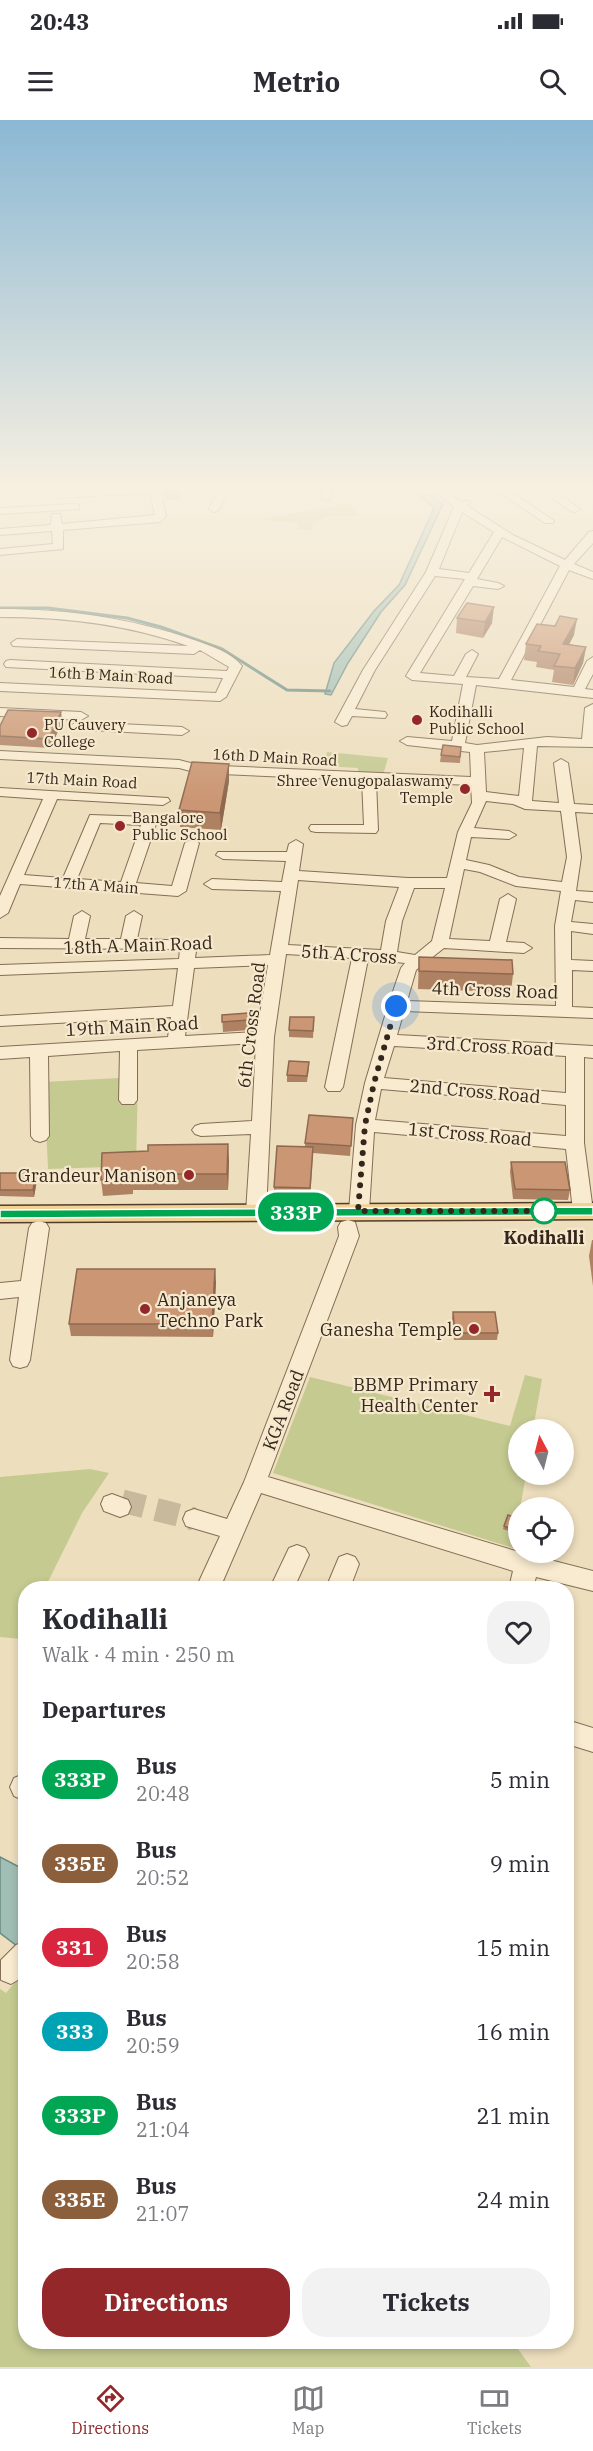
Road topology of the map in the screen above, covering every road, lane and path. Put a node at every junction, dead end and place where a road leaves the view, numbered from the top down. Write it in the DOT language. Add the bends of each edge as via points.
graph roads {
  1 [pos="420,591"];
  2 [pos="465,591"];
  3 [pos="552,591"];
  4 [pos="0,613"];
  5 [pos="18,628"];
  6 [pos="148,628"];
  7 [pos="62,629"];
  8 [pos="104,633"];
  9 [pos="146,649"];
  10 [pos="212,651"];
  11 [pos="472,654"];
  12 [pos="593,661"];
  13 [pos="10,664"];
  14 [pos="231,675"];
  15 [pos="464,682"];
  16 [pos="503,683"];
  17 [pos="0,686"];
  18 [pos="90,690"];
  19 [pos="578,691"];
  20 [pos="593,701"];
  21 [pos="0,712"];
  22 [pos="380,715"];
  23 [pos="182,731"];
  24 [pos="73,736"];
  25 [pos="407,741"];
  26 [pos="531,743"];
  27 [pos="591,743"];
  28 [pos="458,746"];
  29 [pos="477,749"];
  30 [pos="0,755"];
  31 [pos="561,763"];
  32 [pos="369,778"];
  33 [pos="478,789"];
  34 [pos="0,792"];
  35 [pos="52,795"];
  36 [pos="163,801"];
  37 [pos="525,805"];
  38 [pos="567,807"];
  39 [pos="593,809"];
  40 [pos="316,828"];
  41 [pos="465,832"];
  42 [pos="509,835"];
  43 [pos="192,843"];
  44 [pos="223,855"];
  45 [pos="459,863"];
  46 [pos="14,879"];
  47 [pos="290,881"];
  48 [pos="68,883"];
  49 [pos="408,883"];
  50 [pos="453,883"];
  51 [pos="212,884"];
  52 [pos="127,887"];
  53 [pos="569,891"];
  54 [pos="593,897"];
  55 [pos="508,899"];
  56 [pos="0,914"];
  57 [pos="82,916"];
  58 [pos="134,916"];
  59 [pos="563,926"];
  60 [pos="593,929"];
  61 [pos="0,943"];
  62 [pos="76,943"];
  63 [pos="440,943"];
  64 [pos="128,944"];
  65 [pos="497,946"];
  66 [pos="524,948"];
  67 [pos="361,953"];
  68 [pos="279,954"];
  69 [pos="388,955"];
  70 [pos="562,960"];
  71 [pos="185,963"];
  72 [pos="419,966"];
  73 [pos="593,966"];
  74 [pos="0,970"];
  75 [pos="396,1006"];
  76 [pos="179,1011"];
  77 [pos="564,1012"];
  78 [pos="593,1013"];
  79 [pos="0,1021"];
  80 [pos="266,1037"];
  81 [pos="386,1040"];
  82 [pos="176,1042"];
  83 [pos="129,1046"];
  84 [pos="39,1050"];
  85 [pos="584,1051"];
  86 [pos="0,1053"];
  87 [pos="374,1083"];
  88 [pos="334,1087"];
  89 [pos="128,1100"];
  90 [pos="576,1100"];
  91 [pos="365,1125"];
  92 [pos="261,1127"];
  93 [pos="201,1130"];
  94 [pos="40,1136"];
  95 [pos="575,1143"];
  96 [pos="256,1213"];
  97 [pos="0,1214"];
  98 [pos="590,1216"];
  99 [pos="353,1219"];
  100 [pos="39,1228"];
  101 [pos="0,1229"];
  102 [pos="30,1288"];
  103 [pos="0,1291"];
  104 [pos="20,1360"];
  105 [pos="255,1482"];
  106 [pos="192,1523"];
  107 [pos="231,1534"];
  108 [pos="297,1555"];
  109 [pos="347,1564"];
  110 [pos="527,1564"];
  111 [pos="211,1581"];
  112 [pos="285,1581"];
  113 [pos="341,1581"];
  114 [pos="523,1581"];
  115 [pos="593,1581"];
  116 [pos="574,1733"];
  117 [pos="593,1740"];
  1 -- 22 [label="street" via="344,717"];
  2 -- 15 [label="street" via="412,676"];
  3 -- 16 [label="street"];
  4 -- 5 [label="street"];
  5 -- 7 [label="street"];
  5 -- 7 [label="street"];
  5 -- 13 [label="street"];
  6 -- 8 [label="street"];
  6 -- 9 [label="street"];
  6 -- 10 [label="street"];
  7 -- 8 [label="street"];
  7 -- 8 [label="street"];
  8 -- 9 [label="street"];
  9 -- 10 [label="street"];
  10 -- 14 [label="street" via="236,666"];
  11 -- 15 [label="street"];
  12 -- 19 [label="street"];
  13 -- 14 [label="street"];
  13 -- 17 [label="street"];
  14 -- 18 [label="street, 16th B Main Road" via="220,697"];
  15 -- 16 [label="street"];
  15 -- 28 [label="street"];
  16 -- 19 [label="street"];
  17 -- 18 [label="street, 16th B Main Road"];
  18 -- 24 [label="street"];
  19 -- 20 [label="street"];
  20 -- 27 [label="street" via="589,721"];
  21 -- 24 [label="street"];
  23 -- 24 [label="street"];
  24 -- 30 [label="street, 16th D Main Road"];
  24 -- 32 [label="street, 16th D Main Road" via="198,769"];
  25 -- 28 [label="street"];
  26 -- 27 [label="street"];
  26 -- 29 [label="street"];
  26 -- 37 [label="street"];
  28 -- 29 [label="street"];
  29 -- 33 [label="street"];
  31 -- 38 [label="street"];
  32 -- 33 [label="street, 16th D Main Road"];
  32 -- 40 [label="street" via="371,830"];
  33 -- 37 [label="street, 16th D Main Road"];
  33 -- 41 [label="street" via="479,803"];
  34 -- 35 [label="street, 17th Main Road"];
  35 -- 36 [label="street, 17th Main Road"];
  35 -- 46 [label="street"];
  37 -- 38 [label="street, 16th D Main Road"];
  38 -- 39 [label="street, 16th D Main Road"];
  38 -- 53 [label="street" via="574,857"];
  41 -- 42 [label="street"];
  41 -- 45 [label="street"];
  43 -- 52 [label="street, 17th A Main" via="178,891"];
  44 -- 47 [label="street, 6th Cross Road" via="295,850"];
  45 -- 50 [label="street"];
  45 -- 53 [label="street" via="516,881"];
  46 -- 48 [label="street, 17th A Main"];
  46 -- 56 [label="street"];
  47 -- 49 [label="street"];
  47 -- 51 [label="street"];
  47 -- 68 [label="street, 6th Cross Road"];
  48 -- 52 [label="street, 17th A Main"];
  48 -- 52 [label="street" via="95,818 150,821"];
  49 -- 50 [label="street"];
  49 -- 69 [label="street" via="394,921"];
  50 -- 63 [label="street"];
  53 -- 54 [label="street"];
  53 -- 59 [label="street"];
  55 -- 65 [label="street"];
  57 -- 62 [label="street"];
  58 -- 64 [label="street"];
  59 -- 60 [label="street"];
  59 -- 70 [label="street"];
  61 -- 62 [label="street"];
  62 -- 64 [label="street"];
  63 -- 65 [label="street"];
  63 -- 72 [label="street"];
  64 -- 71 [label="street" via="189,944"];
  65 -- 66 [label="street"];
  67 -- 68 [label="street, 5th A Cross"];
  67 -- 69 [label="street, 5th A Cross"];
  67 -- 88 [label="street"];
  68 -- 71 [label="street, 18th A Main Road"];
  68 -- 80 [label="street, 6th Cross Road"];
  69 -- 72 [label="street, 5th A Cross"];
  70 -- 73 [label="street"];
  70 -- 77 [label="street"];
  71 -- 74 [label="street, 18th A Main Road"];
  71 -- 76 [label="street"];
  72 -- 75 [label="street, KGA Road"];
  75 -- 77 [label="street, 4th Cross Road"];
  75 -- 81 [label="street, KGA Road"];
  76 -- 79 [label="street"];
  76 -- 82 [label="street"];
  77 -- 78 [label="street, 4th Cross Road"];
  80 -- 82 [label="street, 19th Main Road"];
  80 -- 92 [label="street, 6th Cross Road"];
  81 -- 85 [label="street, 3rd Cross Road"];
  81 -- 87 [label="street, KGA Road"];
  82 -- 83 [label="street, 19th Main Road"];
  83 -- 84 [label="street, 19th Main Road"];
  83 -- 89 [label="street"];
  84 -- 86 [label="street, 19th Main Road"];
  84 -- 94 [label="street"];
  85 -- 90 [label="street"];
  87 -- 90 [label="street, 2nd Cross Road"];
  87 -- 91 [label="street, KGA Road"];
  90 -- 95 [label="street"];
  91 -- 95 [label="street, 1st Cross Road"];
  91 -- 99 [label="street, KGA Road"];
  92 -- 93 [label="street"];
  92 -- 96 [label="street, 6th Cross Road"];
  95 -- 98 [label="street"];
  96 -- 97 [label="main road"];
  96 -- 99 [label="main road"];
  98 -- 99 [label="main road"];
  99 -- 100 [label="main road"];
  99 -- 105 [label="street, KGA Road"];
  100 -- 101 [label="main road"];
  100 -- 102 [label="street"];
  102 -- 103 [label="street"];
  102 -- 104 [label="street"];
  105 -- 107 [label="street, KGA Road"];
  105 -- 110 [label="street"];
  106 -- 107 [label="street"];
  107 -- 111 [label="street, KGA Road"];
  108 -- 112 [label="street"];
  109 -- 113 [label="street"];
  110 -- 114 [label="street"];
  110 -- 115 [label="street"];
  116 -- 117 [label="street"];
}
